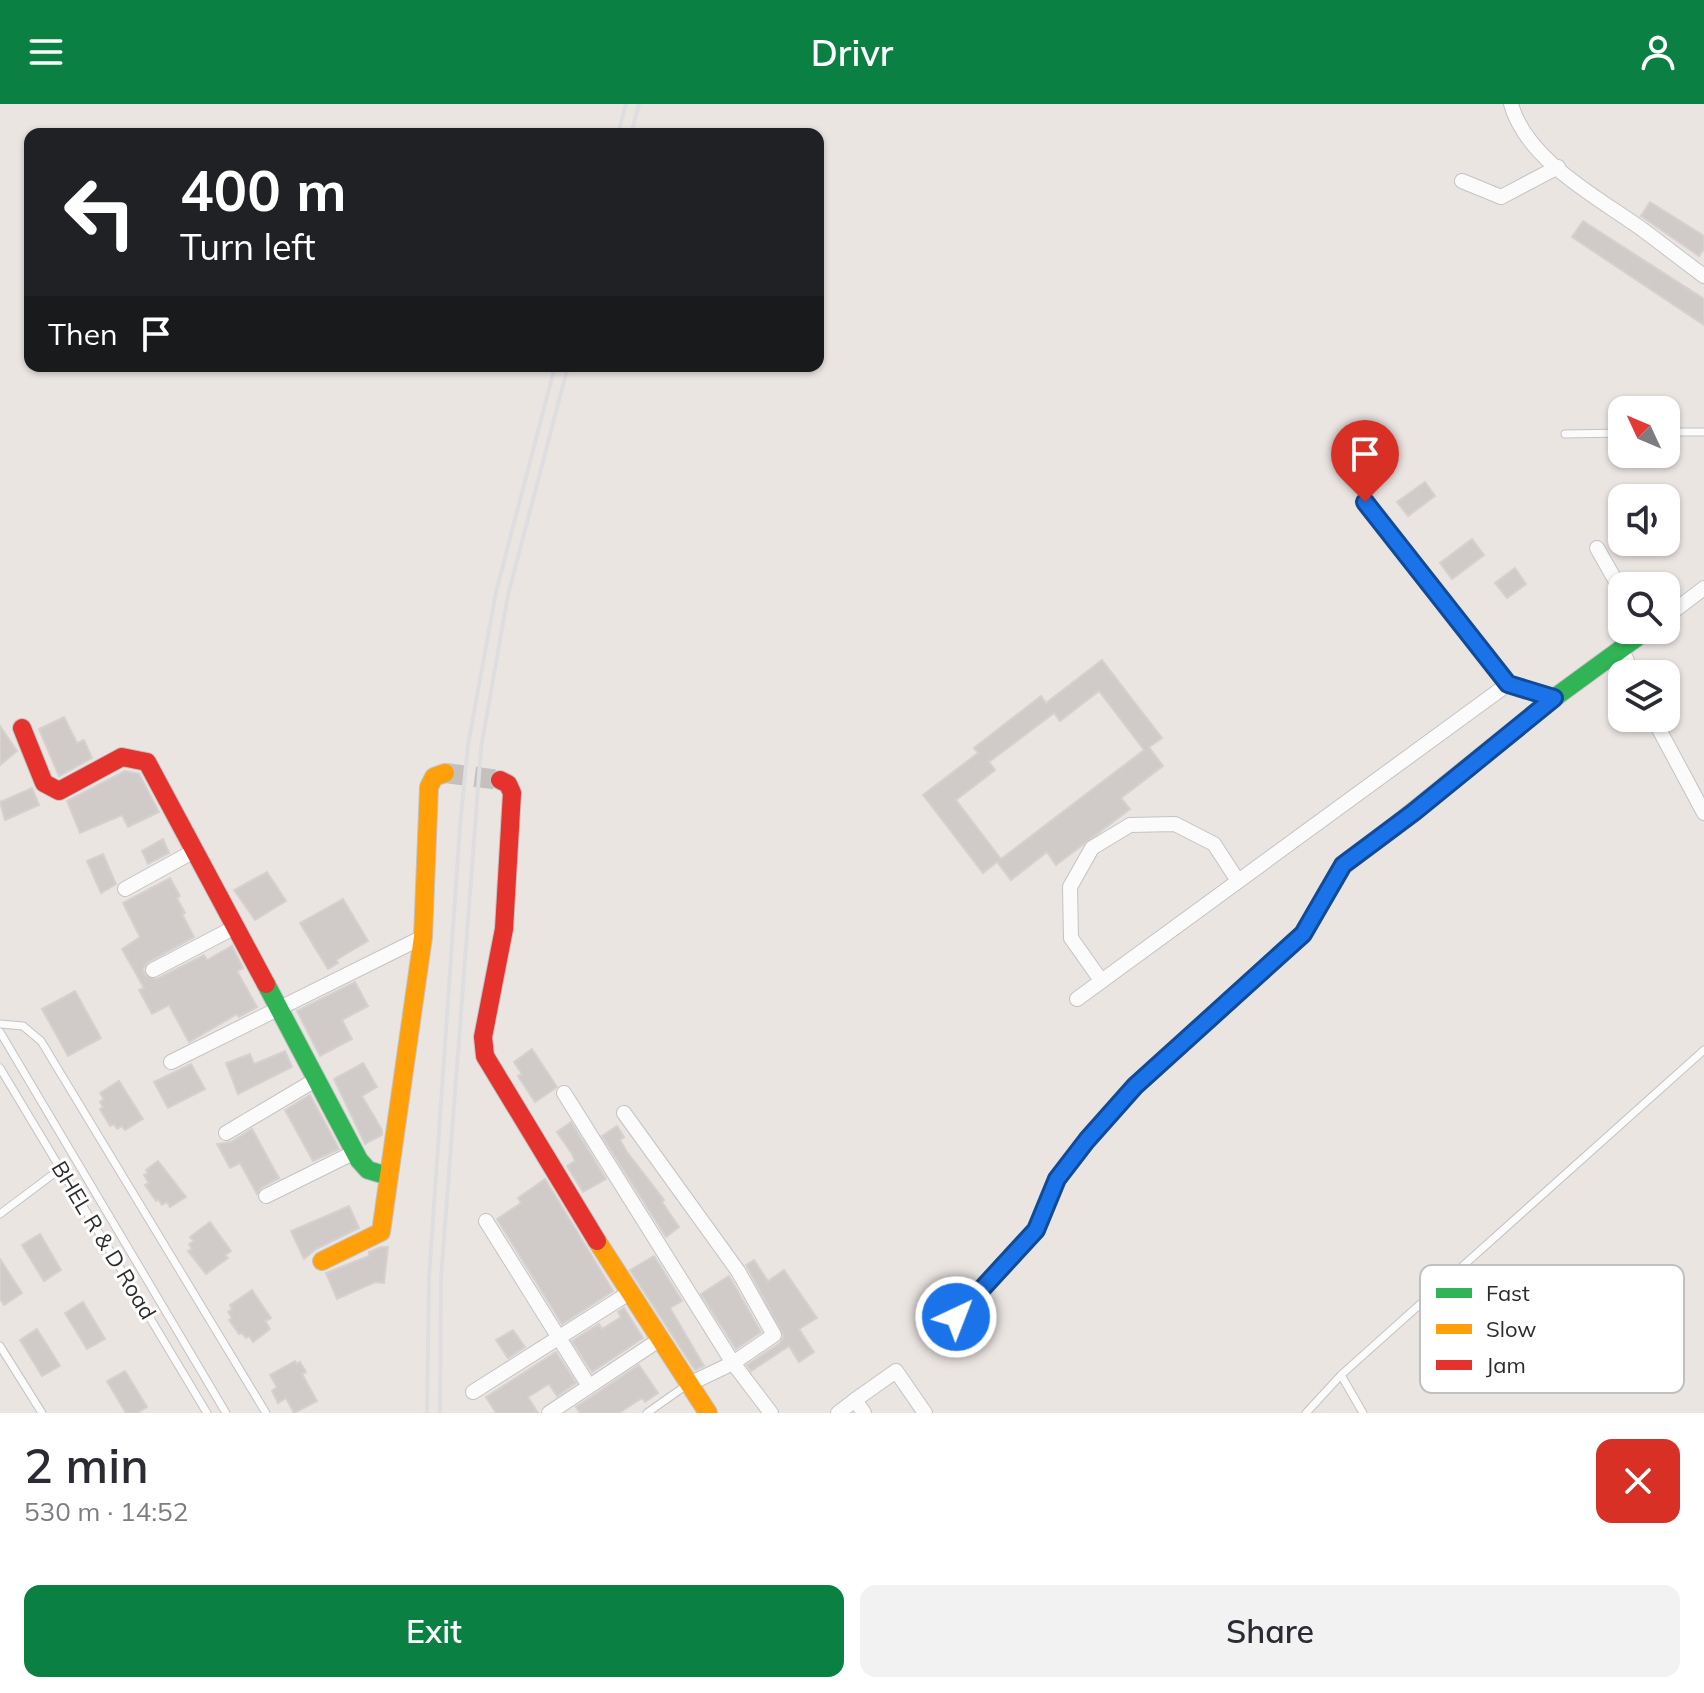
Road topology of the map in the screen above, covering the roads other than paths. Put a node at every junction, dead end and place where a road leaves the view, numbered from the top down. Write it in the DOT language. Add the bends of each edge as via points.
graph roads {
  1 [pos="1511,104"];
  2 [pos="1558,167"];
  3 [pos="1462,181"];
  4 [pos="1704,276"];
  5 [pos="1680,432"];
  6 [pos="1704,432"];
  7 [pos="1608,433"];
  8 [pos="1565,434"];
  9 [pos="1365,502"];
  10 [pos="1597,548"];
  11 [pos="1611,572"];
  12 [pos="1704,588"];
  13 [pos="1680,606"];
  14 [pos="1626,644"];
  15 [pos="1621,648"];
  16 [pos="1627,660"];
  17 [pos="1508,684"];
  18 [pos="1554,698"];
  19 [pos="22,728"];
  20 [pos="1661,732"];
  21 [pos="445,773"];
  22 [pos="500,780"];
  23 [pos="1704,813"];
  24 [pos="196,850"];
  25 [pos="1238,881"];
  26 [pos="125,889"];
  27 [pos="237,926"];
  28 [pos="423,937"];
  29 [pos="153,970"];
  30 [pos="1100,979"];
  31 [pos="1077,999"];
  32 [pos="279,1007"];
  33 [pos="0,1024"];
  34 [pos="0,1032"];
  35 [pos="1704,1050"];
  36 [pos="171,1062"];
  37 [pos="0,1068"];
  38 [pos="317,1079"];
  39 [pos="564,1093"];
  40 [pos="624,1113"];
  41 [pos="226,1133"];
  42 [pos="355,1152"];
  43 [pos="60,1169"];
  44 [pos="388,1176"];
  45 [pos="266,1196"];
  46 [pos="0,1214"];
  47 [pos="486,1221"];
  48 [pos="322,1261"];
  49 [pos="1464,1265"];
  50 [pos="629,1293"];
  51 [pos="1420,1304"];
  52 [pos="559,1337"];
  53 [pos="936,1339"];
  54 [pos="659,1340"];
  55 [pos="0,1346"];
  56 [pos="733,1363"];
  57 [pos="1341,1375"];
  58 [pos="689,1384"];
  59 [pos="589,1386"];
  60 [pos="473,1392"];
  61 [pos="855,1400"];
  62 [pos="42,1413"];
  63 [pos="207,1413"];
  64 [pos="226,1413"];
  65 [pos="266,1413"];
  66 [pos="549,1413"];
  67 [pos="647,1413"];
  68 [pos="708,1413"];
  69 [pos="771,1413"];
  70 [pos="838,1413"];
  71 [pos="864,1413"];
  72 [pos="925,1413"];
  73 [pos="1306,1413"];
  74 [pos="1363,1413"];
  1 -- 2 [label="street" via="1522,132"];
  2 -- 3 [label="street" via="1501,197"];
  2 -- 4 [label="street"];
  5 -- 6 [label="lane"];
  7 -- 8 [label="lane"];
  9 -- 17 [label="street"];
  10 -- 11 [label="street"];
  12 -- 13 [label="street"];
  14 -- 15 [label="street"];
  15 -- 16 [label="street"];
  15 -- 18 [label="street"];
  17 -- 18 [label="street"];
  17 -- 25 [label="street"];
  18 -- 53 [label="street" via="1343,865 1303,934 1135,1086 1087,1140 1057,1179 1036,1230"];
  19 -- 24 [label="street" via="44,783 59,791 122,757 147,762"];
  20 -- 23 [label="street"];
  21 -- 28 [label="street" via="434,777 429,787"];
  22 -- 50 [label="street" via="512,793 504,929 483,1037 485,1056"];
  24 -- 26 [label="street"];
  24 -- 27 [label="street"];
  25 -- 30 [label="street"];
  25 -- 30 [label="street" via="1214,844 1175,824 1130,825 1092,848 1070,887 1071,938"];
  27 -- 29 [label="street"];
  27 -- 32 [label="street"];
  28 -- 32 [label="street"];
  28 -- 44 [label="street"];
  30 -- 31 [label="street"];
  32 -- 36 [label="street"];
  32 -- 38 [label="street"];
  33 -- 65 [label="lane" via="23,1026 41,1041"];
  34 -- 64 [label="lane"];
  35 -- 49 [label="lane"];
  37 -- 43 [label="lane, BHEL R & D Road"];
  38 -- 41 [label="street"];
  38 -- 42 [label="street"];
  39 -- 56 [label="street"];
  40 -- 56 [label="street" via="738,1271 774,1335"];
  42 -- 44 [label="street" via="368,1170"];
  42 -- 45 [label="street"];
  43 -- 46 [label="lane"];
  43 -- 63 [label="lane, BHEL R & D Road"];
  44 -- 48 [label="street" via="381,1232"];
  47 -- 52 [label="street"];
  50 -- 52 [label="street"];
  50 -- 54 [label="street"];
  51 -- 57 [label="lane"];
  52 -- 59 [label="street"];
  52 -- 60 [label="street"];
  54 -- 58 [label="street"];
  54 -- 59 [label="street"];
  55 -- 62 [label="lane"];
  56 -- 58 [label="street"];
  56 -- 69 [label="street"];
  57 -- 73 [label="lane"];
  57 -- 74 [label="lane"];
  58 -- 67 [label="lane"];
  58 -- 68 [label="street"];
  59 -- 66 [label="street"];
  61 -- 70 [label="street"];
  61 -- 71 [label="street"];
  61 -- 72 [label="street" via="896,1371"];
}
